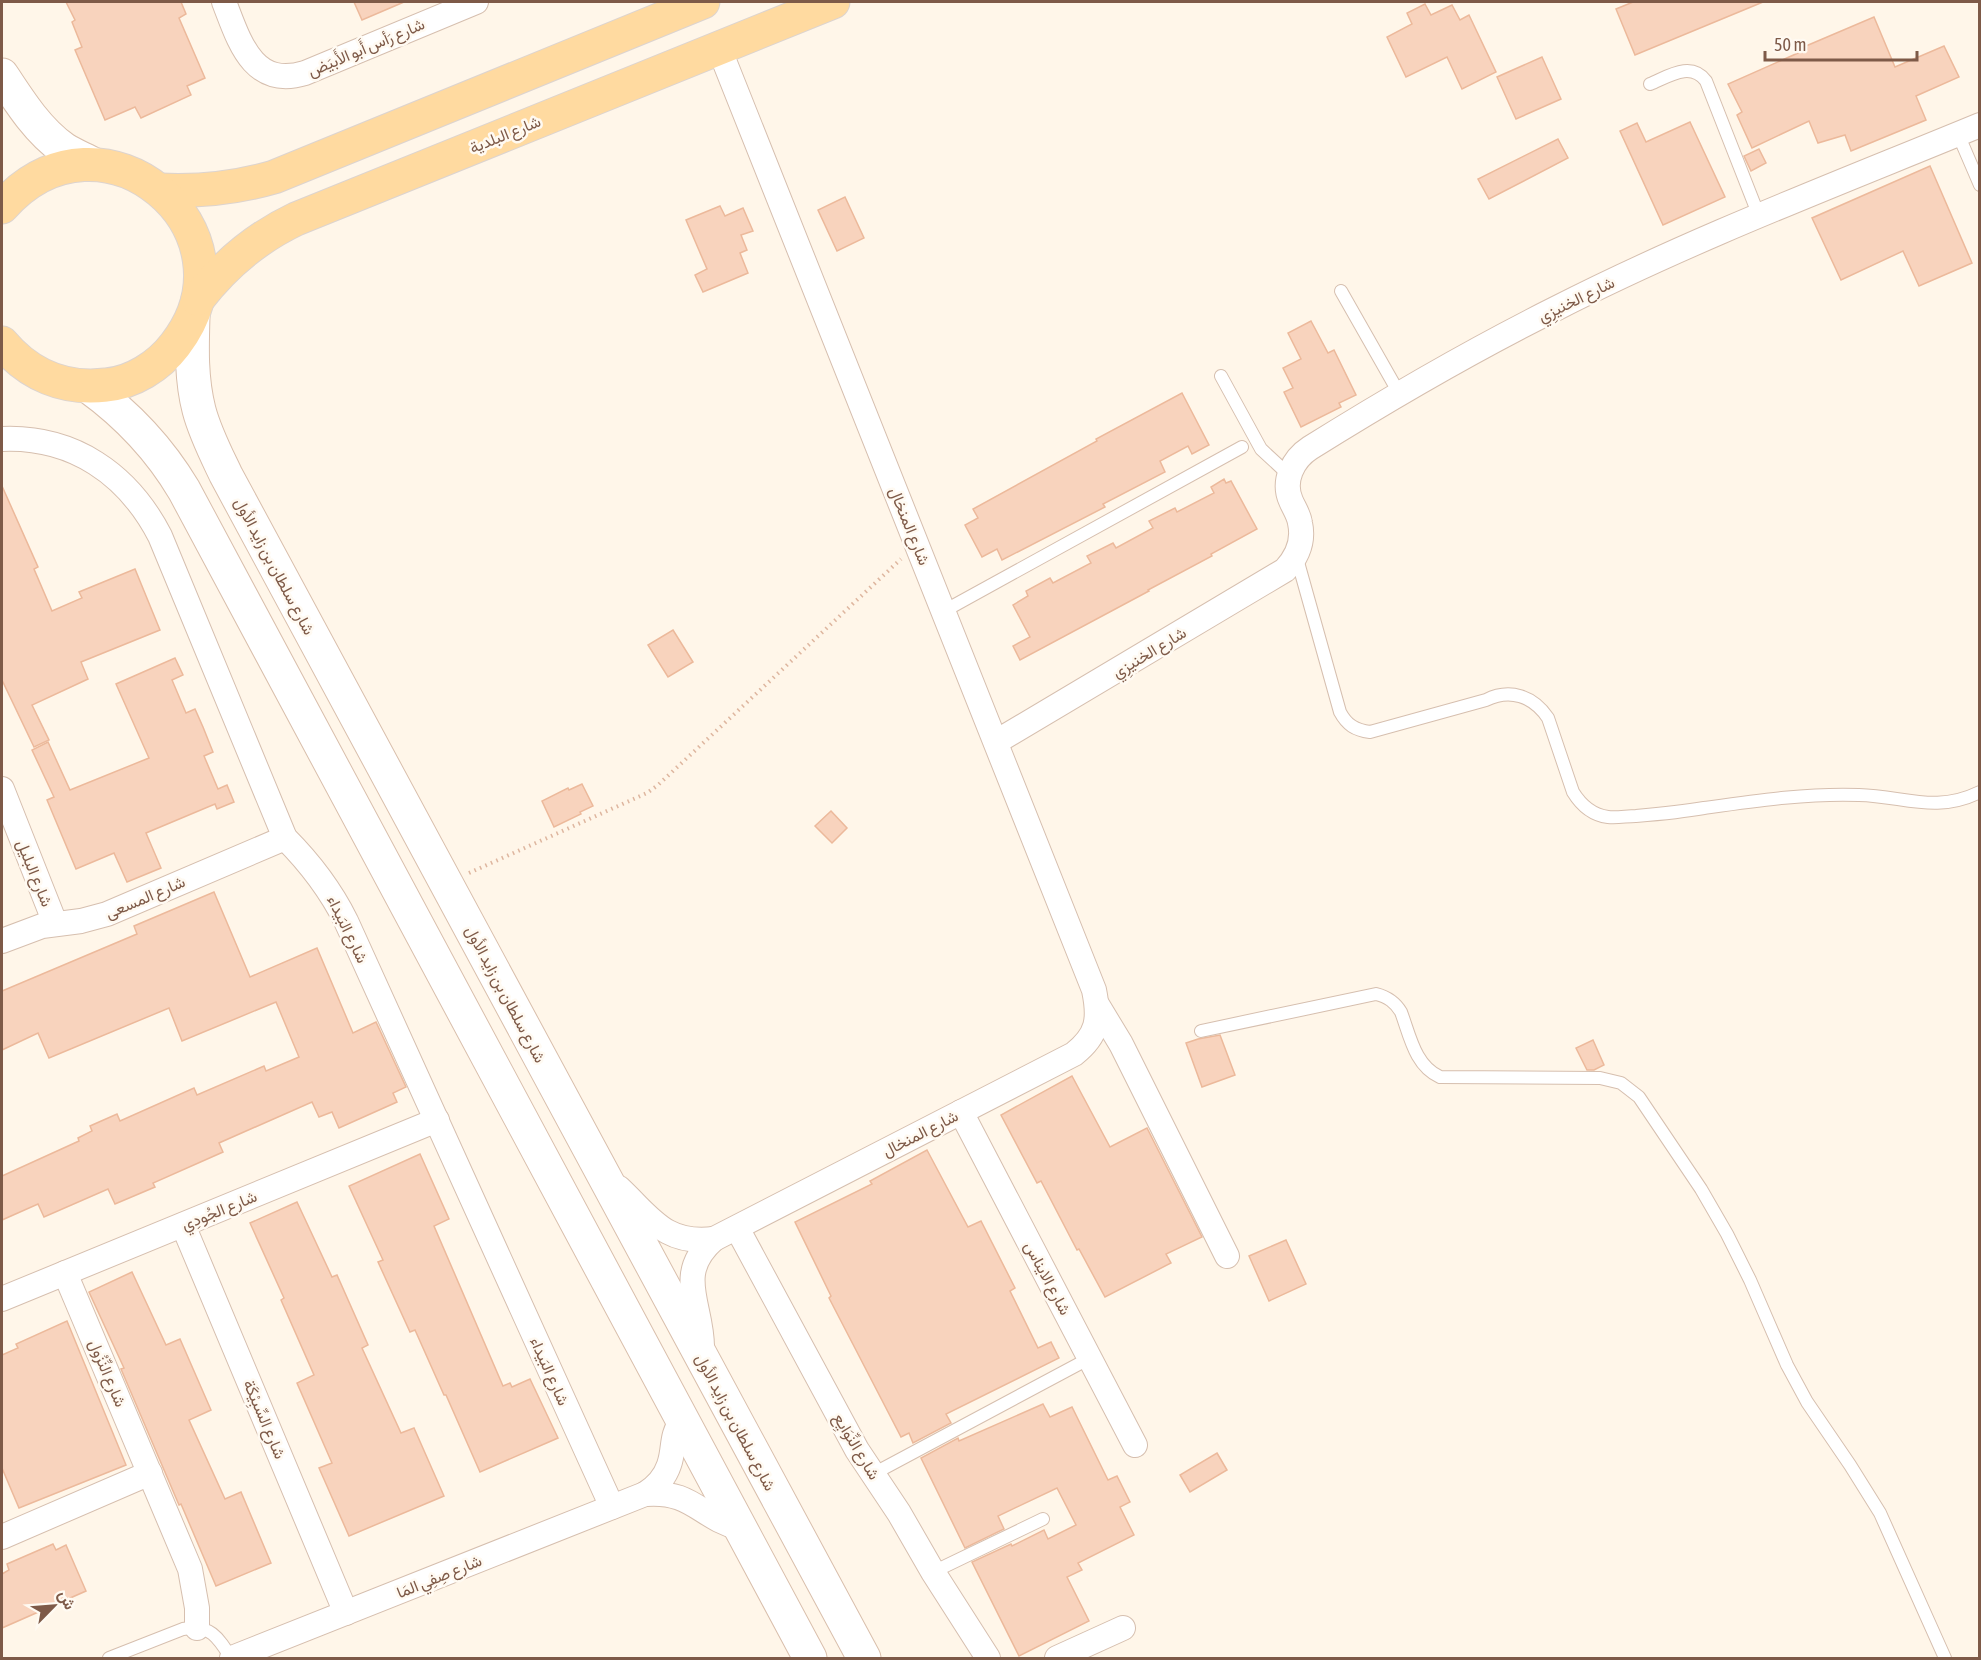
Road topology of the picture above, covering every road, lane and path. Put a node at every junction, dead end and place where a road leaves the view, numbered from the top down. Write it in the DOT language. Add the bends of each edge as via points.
graph roads {
  1 [pos="224,2"];
  2 [pos="476,2"];
  3 [pos="833,2"];
  4 [pos="687,5"];
  5 [pos="719,48"];
  6 [pos="2,75"];
  7 [pos="1650,84"];
  8 [pos="1969,130"];
  9 [pos="93,164"];
  10 [pos="1980,185"];
  11 [pos="160,190"];
  12 [pos="2,207"];
  13 [pos="1759,216"];
  14 [pos="1341,291"];
  15 [pos="195,308"];
  16 [pos="2,343"];
  17 [pos="15,367"];
  18 [pos="1221,376"];
  19 [pos="89,387"];
  20 [pos="1399,393"];
  21 [pos="2,439"];
  22 [pos="1250,443"];
  23 [pos="1289,475"];
  24 [pos="917,544"];
  25 [pos="1296,555"];
  26 [pos="944,611"];
  27 [pos="996,742"];
  28 [pos="2,789"];
  29 [pos="1980,792"];
  30 [pos="285,838"];
  31 [pos="447,883"];
  32 [pos="55,923"];
  33 [pos="2,941"];
  34 [pos="1098,1006"];
  35 [pos="1201,1031"];
  36 [pos="961,1112"];
  37 [pos="437,1120"];
  38 [pos="604,1176"];
  39 [pos="183,1225"];
  40 [pos="736,1228"];
  41 [pos="714,1239"];
  42 [pos="1227,1256"];
  43 [pos="65,1273"];
  44 [pos="2,1299"];
  45 [pos="702,1357"];
  46 [pos="1090,1359"];
  47 [pos="682,1420"];
  48 [pos="1135,1444"];
  49 [pos="150,1473"];
  50 [pos="873,1474"];
  51 [pos="645,1494"];
  52 [pos="612,1508"];
  53 [pos="1043,1519"];
  54 [pos="740,1528"];
  55 [pos="2,1537"];
  56 [pos="933,1572"];
  57 [pos="346,1613"];
  58 [pos="197,1628"];
  59 [pos="1123,1628"];
  60 [pos="109,1659"];
  61 [pos="232,1659"];
  62 [pos="810,1659"];
  63 [pos="864,1659"];
  64 [pos="988,1659"];
  65 [pos="1057,1659"];
  66 [pos="1945,1659"];
  1 -- 2 [label="street, شارع رَأس أَبو الأَبيَض" via="247,55 264,70 281,77 305,74"];
  3 -- 5 [label="main road, شارع البلدية"];
  4 -- 11 [label="main road" via="274,177 229,188"];
  5 -- 15 [label="main road, شارع البلدية" via="296,219 241,252 211,282"];
  5 -- 24 [label="street, شارع المنخال"];
  6 -- 9 [label="main road" via="50,136 65,150"];
  7 -- 13 [label="lane" via="1689,70 1702,76"];
  8 -- 10 [label="lane, شارع الخنيزِي"];
  8 -- 13 [label="street, شارع الخنيزِي"];
  9 -- 11 [label="main road" via="129,172"];
  9 -- 12 [label="main road" via="52,170 16,191"];
  11 -- 15 [label="main road" via="185,221 194,240 200,279"];
  13 -- 20 [label="street, شارع الخنيزِي" via="1555,309"];
  14 -- 20 [label="lane"];
  15 -- 19 [label="main road, شارع البلدية" via="183,335 152,367 111,385"];
  15 -- 31 [label="main road, شارع سلطان بن زايد الأول" via="192,364 206,433"];
  16 -- 17 [label="main road, شارع البلدية" via="12,355"];
  17 -- 19 [label="main road, شارع البلدية" via="68,385"];
  18 -- 22 [label="lane"];
  19 -- 47 [label="main road" via="143,433 184,490"];
  20 -- 23 [label="street, شارع الخنيزِي" via="1303,453"];
  21 -- 30 [label="street, شارع البَيداء" via="32,440 72,451 108,471 138,500 160,536"];
  22 -- 23 [label="lane"];
  22 -- 26 [label="lane"];
  23 -- 25 [label="street" via="1288,491 1300,523"];
  24 -- 26 [label="street, شارع المنخال"];
  24 -- 31 [label="path" via="647,793"];
  25 -- 27 [label="street, شارع الخنيزِي" via="1277,576"];
  25 -- 29 [label="lane" via="1340,712 1347,723 1370,732 1495,696 1524,697 1548,718 1579,802 1598,815 1668,813 1836,795 1937,804"];
  26 -- 27 [label="street, شارع المنخال"];
  27 -- 34 [label="street, شارع المنخال"];
  28 -- 32 [label="street, شارع البليل"];
  30 -- 32 [label="street, شارع المسعى" via="107,914"];
  30 -- 37 [label="street, شارع البَيداء" via="313,868 337,903"];
  31 -- 38 [label="main road, شارع سلطان بن زايد الأول"];
  32 -- 33 [label="street, شارع المسعى"];
  34 -- 36 [label="street, شارع المنخال" via="1094,1032 1074,1054"];
  34 -- 42 [label="street, شارع المنخال"];
  35 -- 66 [label="lane" via="1376,994 1397,1006 1418,1059 1440,1077 1600,1078 1631,1089 1677,1151 1727,1234 1792,1375 1880,1513"];
  36 -- 40 [label="street, شارع المنخال"];
  36 -- 46 [label="street, شارع الايناس"];
  37 -- 39 [label="street, شارع الجُودِي"];
  37 -- 52 [label="street, شارع البَيداء"];
  38 -- 41 [label="street, شارع المنخال" via="669,1233 691,1240"];
  38 -- 45 [label="main road, شارع سلطان بن زايد الأول"];
  39 -- 43 [label="street, شارع الجُودِي"];
  39 -- 57 [label="street, شارع السِّبِيْكَة"];
  40 -- 41 [label="street, شارع المنخال"];
  40 -- 50 [label="street, شارع النِّوَايِع" via="856,1450"];
  41 -- 45 [label="street, شارع المنخال" via="699,1255 692,1276"];
  43 -- 44 [label="street, شارع الجُودِي"];
  43 -- 49 [label="street, شارع النِّزُول"];
  45 -- 63 [label="main road, شارع سلطان بن زايد الأول"];
  46 -- 48 [label="street, شارع الايناس"];
  46 -- 50 [label="lane"];
  47 -- 51 [label="street, شارع صِفِي المَا" via="673,1436 670,1464 660,1481"];
  47 -- 54 [label="main road"];
  49 -- 55 [label="street"];
  49 -- 58 [label="street, شارع النِّزُول" via="190,1569"];
  50 -- 56 [label="street, شارع النِّوَايِع"];
  51 -- 52 [label="street, شارع صِفِي المَا"];
  51 -- 54 [label="street, شارع صِفِي المَا" via="680,1497 719,1521"];
  52 -- 57 [label="street, شارع صِفِي المَا"];
  53 -- 56 [label="lane"];
  54 -- 62 [label="main road"];
  56 -- 64 [label="street, شارع النِّوَايِع"];
  57 -- 61 [label="street, شارع صِفِي المَا"];
  58 -- 60 [label="lane" via="183,1629"];
  58 -- 61 [label="lane" via="219,1639"];
  59 -- 65 [label="street"];
}
